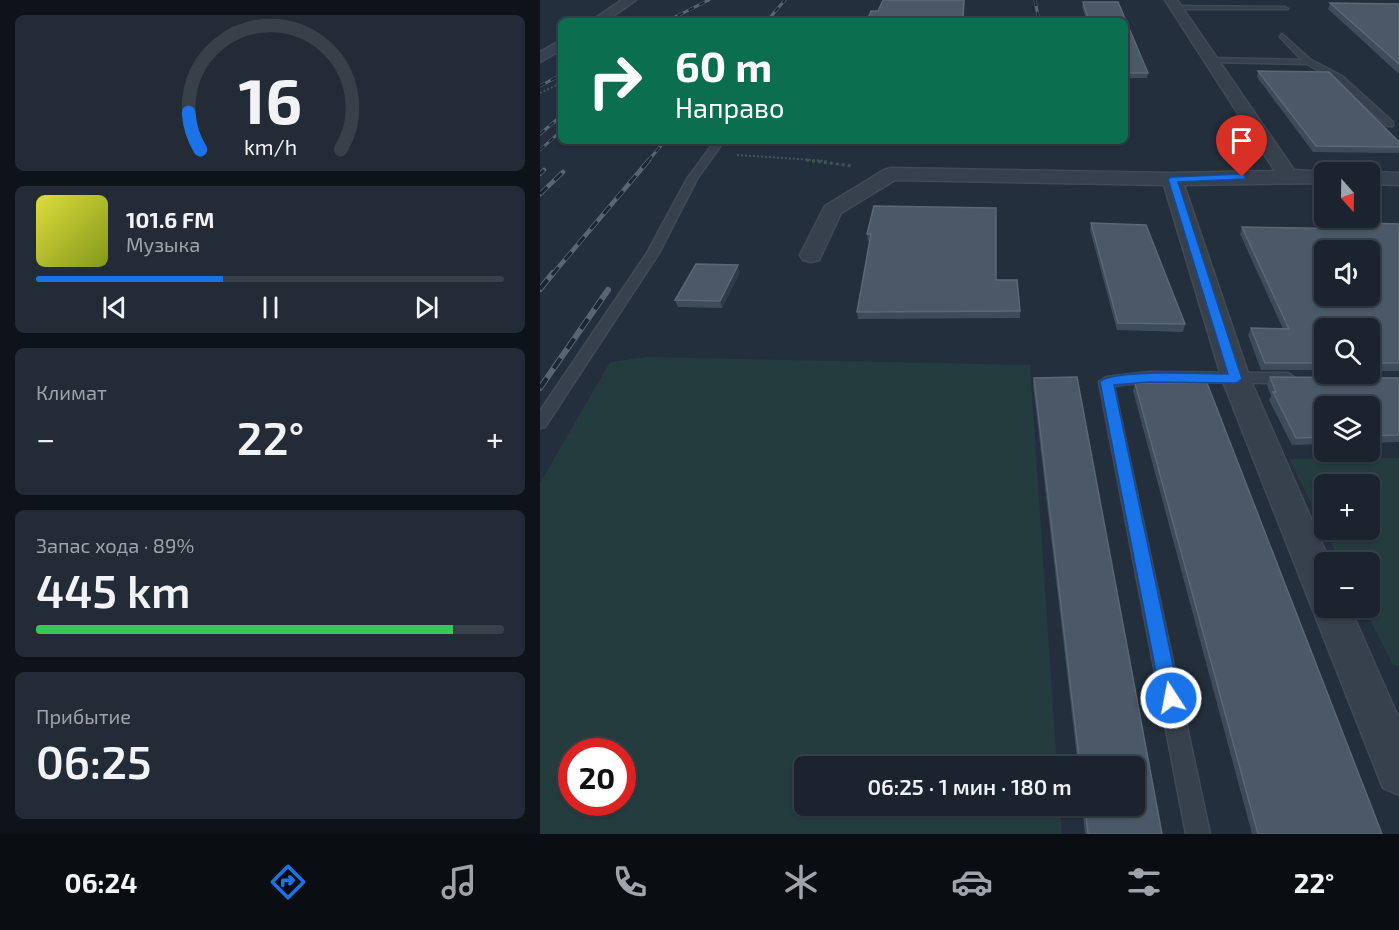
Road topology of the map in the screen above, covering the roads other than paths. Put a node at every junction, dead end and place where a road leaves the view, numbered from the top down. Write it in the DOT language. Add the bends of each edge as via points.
graph roads {
  1 [pos="630,0"];
  2 [pos="1174,4"];
  3 [pos="1285,9"];
  4 [pos="602,18"];
  5 [pos="1282,36"];
  6 [pos="558,46"];
  7 [pos="540,58"];
  8 [pos="1211,60"];
  9 [pos="1308,62"];
  10 [pos="1390,124"];
  11 [pos="717,146"];
  12 [pos="1288,176"];
  13 [pos="1314,177"];
  14 [pos="1380,178"];
  15 [pos="1172,179"];
  16 [pos="1399,179"];
  17 [pos="811,255"];
  18 [pos="1306,378"];
  19 [pos="1236,379"];
  20 [pos="540,423"];
  21 [pos="1314,569"];
  22 [pos="1335,618"];
  23 [pos="1399,772"];
  24 [pos="1198,834"];
  1 -- 4 [label="street"];
  2 -- 3 [label="lane"];
  2 -- 8 [label="street"];
  5 -- 9 [label="lane"];
  6 -- 7 [label="street"];
  8 -- 9 [label="lane"];
  8 -- 12 [label="street"];
  9 -- 10 [label="lane" via="1339,78"];
  11 -- 20 [label="lane" via="692,178 653,253"];
  12 -- 13 [label="street"];
  12 -- 15 [label="street"];
  14 -- 16 [label="street"];
  15 -- 17 [label="street" via="891,174 832,210"];
  15 -- 19 [label="street"];
  18 -- 19 [label="lane"];
  19 -- 21 [label="street"];
  19 -- 24 [label="lane" via="1148,377 1106,382"];
  22 -- 23 [label="street"];
}
